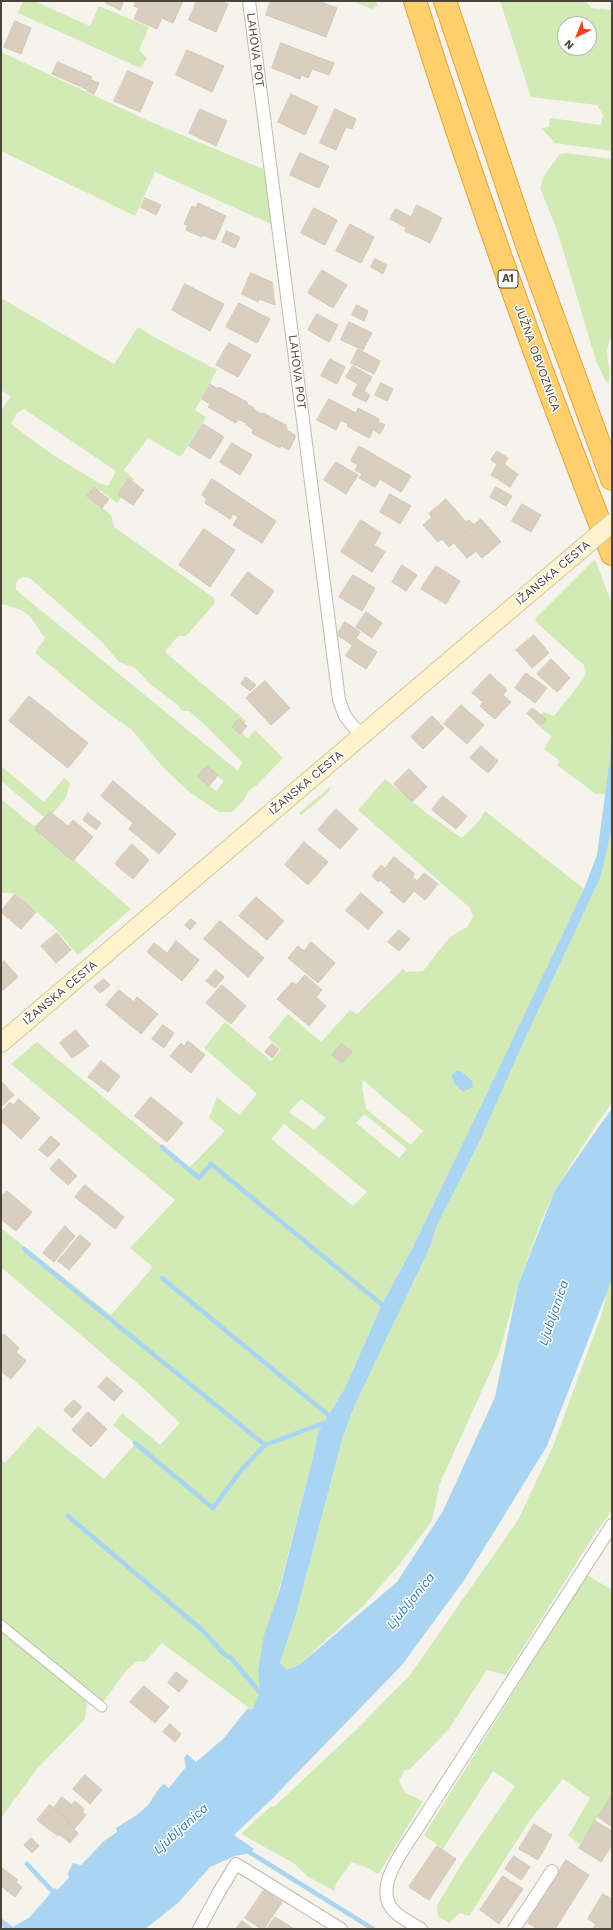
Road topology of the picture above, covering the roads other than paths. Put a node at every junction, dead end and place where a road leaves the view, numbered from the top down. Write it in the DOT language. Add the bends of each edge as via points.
graph roads {
  1 [pos="249,1"];
  2 [pos="415,1"];
  3 [pos="445,1"];
  4 [pos="612,479"];
  5 [pos="612,523"];
  6 [pos="612,554"];
  7 [pos="361,736"];
  8 [pos="1,1043"];
  9 [pos="612,1525"];
  10 [pos="1,1625"];
  11 [pos="102,1708"];
  12 [pos="552,1871"];
  13 [pos="199,1929"];
  14 [pos="341,1929"];
  15 [pos="421,1929"];
  16 [pos="514,1929"];
  1 -- 7 [label="street, LAHOVA POT" via="340,700 345,716"];
  2 -- 6 [label="highway, JUŽNA OBVOZNICA / A1" via="502,263"];
  3 -- 4 [label="highway, A1" via="525,241"];
  5 -- 7 [label="main road, IŽANSKA CESTA, bridge"];
  7 -- 8 [label="main road, IŽANSKA CESTA"];
  9 -- 15 [label="street" via="390,1874 386,1899 395,1912"];
  10 -- 11 [label="street"];
  12 -- 16 [label="street"];
  13 -- 14 [label="street" via="236,1864"];
}
